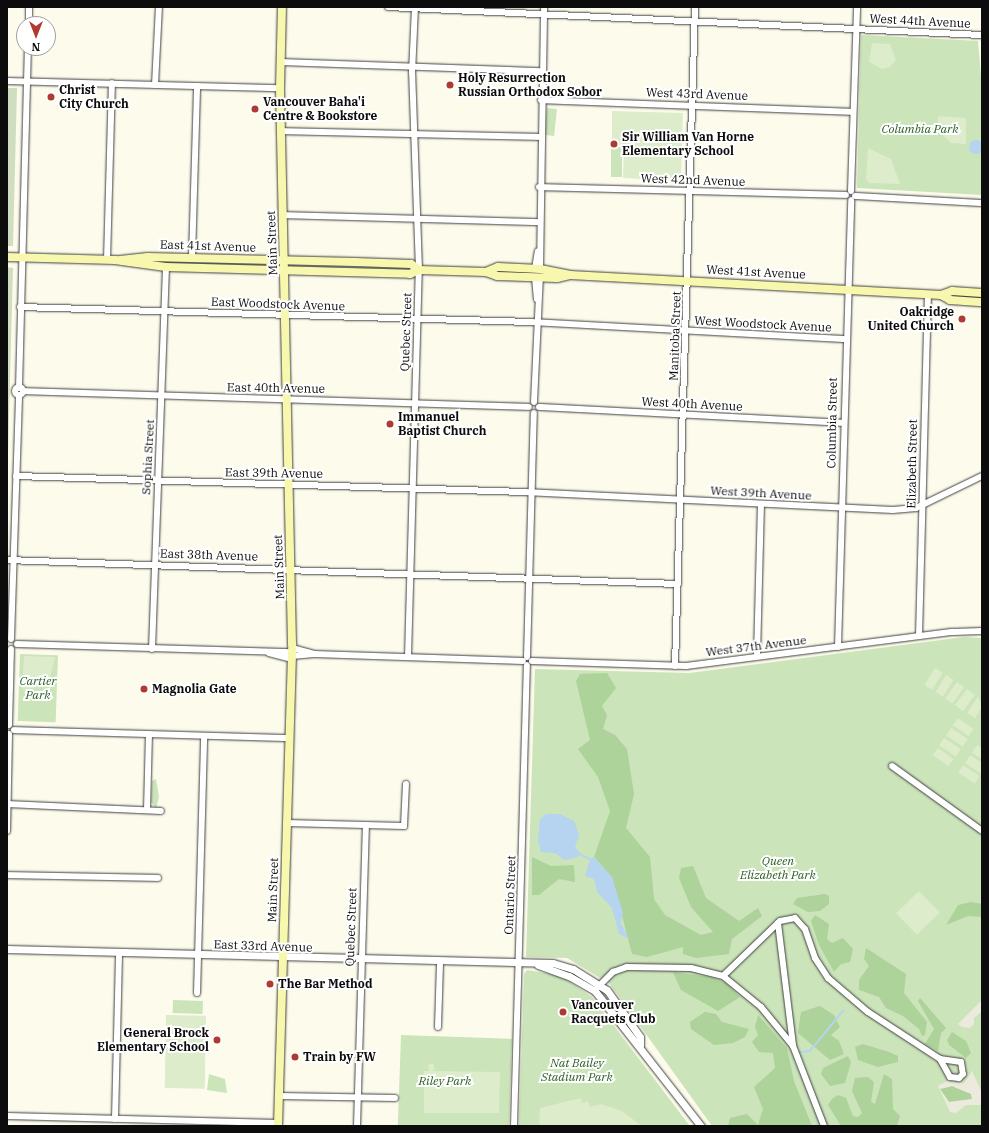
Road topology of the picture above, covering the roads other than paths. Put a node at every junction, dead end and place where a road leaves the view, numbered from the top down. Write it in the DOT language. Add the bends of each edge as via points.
graph roads {
  1 [pos="159,7"];
  2 [pos="282,7"];
  3 [pos="388,7"];
  4 [pos="695,7"];
  5 [pos="856,7"];
  6 [pos="415,8"];
  7 [pos="544,10"];
  8 [pos="694,20"];
  9 [pos="856,28"];
  10 [pos="982,35"];
  11 [pos="28,56"];
  12 [pos="280,62"];
  13 [pos="412,67"];
  14 [pos="542,71"];
  15 [pos="7,81"];
  16 [pos="26,81"];
  17 [pos="112,83"];
  18 [pos="155,84"];
  19 [pos="197,86"];
  20 [pos="280,88"];
  21 [pos="541,100"];
  22 [pos="692,104"];
  23 [pos="853,112"];
  24 [pos="280,131"];
  25 [pos="415,134"];
  26 [pos="540,137"];
  27 [pos="539,187"];
  28 [pos="690,191"];
  29 [pos="851,196"];
  30 [pos="982,203"];
  31 [pos="283,215"];
  32 [pos="417,218"];
  33 [pos="539,222"];
  34 [pos="7,258"];
  35 [pos="21,258"];
  36 [pos="192,258"];
  37 [pos="111,260"];
  38 [pos="284,260"];
  39 [pos="166,267"];
  40 [pos="419,270"];
  41 [pos="285,271"];
  42 [pos="537,273"];
  43 [pos="688,281"];
  44 [pos="848,289"];
  45 [pos="982,293"];
  46 [pos="928,294"];
  47 [pos="941,295"];
  48 [pos="982,302"];
  49 [pos="20,307"];
  50 [pos="164,311"];
  51 [pos="286,315"];
  52 [pos="418,319"];
  53 [pos="536,322"];
  54 [pos="687,331"];
  55 [pos="845,339"];
  56 [pos="20,391"];
  57 [pos="162,396"];
  58 [pos="287,399"];
  59 [pos="534,402"];
  60 [pos="415,404"];
  61 [pos="529,407"];
  62 [pos="539,407"];
  63 [pos="534,413"];
  64 [pos="684,415"];
  65 [pos="843,423"];
  66 [pos="16,476"];
  67 [pos="982,476"];
  68 [pos="157,481"];
  69 [pos="289,485"];
  70 [pos="412,488"];
  71 [pos="532,492"];
  72 [pos="682,500"];
  73 [pos="761,504"];
  74 [pos="922,505"];
  75 [pos="842,508"];
  76 [pos="10,560"];
  77 [pos="154,565"];
  78 [pos="291,569"];
  79 [pos="410,573"];
  80 [pos="529,577"];
  81 [pos="678,584"];
  82 [pos="982,631"];
  83 [pos="918,636"];
  84 [pos="9,640"];
  85 [pos="17,644"];
  86 [pos="838,647"];
  87 [pos="9,648"];
  88 [pos="152,649"];
  89 [pos="292,654"];
  90 [pos="757,656"];
  91 [pos="408,657"];
  92 [pos="527,661"];
  93 [pos="675,666"];
  94 [pos="9,730"];
  95 [pos="149,734"];
  96 [pos="204,736"];
  97 [pos="290,738"];
  98 [pos="892,766"];
  99 [pos="406,784"];
  100 [pos="7,804"];
  101 [pos="147,810"];
  102 [pos="161,811"];
  103 [pos="287,823"];
  104 [pos="366,825"];
  105 [pos="982,830"];
  106 [pos="7,831"];
  107 [pos="7,875"];
  108 [pos="158,878"];
  109 [pos="778,923"];
  110 [pos="7,949"];
  111 [pos="119,952"];
  112 [pos="198,955"];
  113 [pos="282,958"];
  114 [pos="360,959"];
  115 [pos="440,962"];
  116 [pos="519,964"];
  117 [pos="538,965"];
  118 [pos="723,976"];
  119 [pos="600,984"];
  120 [pos="595,991"];
  121 [pos="197,993"];
  122 [pos="438,1027"];
  123 [pos="640,1045"];
  124 [pos="792,1046"];
  125 [pos="940,1059"];
  126 [pos="279,1096"];
  127 [pos="358,1098"];
  128 [pos="395,1098"];
  129 [pos="7,1116"];
  130 [pos="115,1119"];
  131 [pos="278,1125"];
  132 [pos="357,1126"];
  133 [pos="514,1126"];
  134 [pos="701,1126"];
  135 [pos="824,1126"];
  1 -- 18 [label="street"];
  2 -- 12 [label="main road, Main Street"];
  3 -- 6 [label="street, West 44th Avenue"];
  4 -- 8 [label="street, Manitoba Street"];
  5 -- 9 [label="street, Columbia Street"];
  6 -- 7 [label="street, West 44th Avenue"];
  6 -- 13 [label="street, Quebec Street"];
  7 -- 8 [label="street, West 44th Avenue"];
  7 -- 14 [label="street"];
  8 -- 9 [label="street, West 44th Avenue"];
  8 -- 22 [label="street, Manitoba Street"];
  9 -- 10 [label="street, West 44th Avenue"];
  9 -- 23 [label="street, Columbia Street"];
  11 -- 16 [label="street"];
  12 -- 13 [label="street"];
  12 -- 20 [label="main road, Main Street"];
  13 -- 14 [label="street"];
  13 -- 25 [label="street, Quebec Street"];
  14 -- 21 [label="street"];
  15 -- 16 [label="street"];
  16 -- 17 [label="street"];
  16 -- 35 [label="street"];
  17 -- 18 [label="street"];
  17 -- 37 [label="street"];
  18 -- 19 [label="street"];
  19 -- 20 [label="street"];
  19 -- 36 [label="street"];
  20 -- 24 [label="main road, Main Street"];
  21 -- 22 [label="street, West 43rd Avenue"];
  21 -- 26 [label="street"];
  22 -- 23 [label="street, West 43rd Avenue"];
  22 -- 28 [label="street, Manitoba Street"];
  23 -- 29 [label="street, Columbia Street"];
  24 -- 25 [label="street"];
  24 -- 31 [label="main road, Main Street"];
  25 -- 26 [label="street"];
  25 -- 32 [label="street, Quebec Street"];
  26 -- 27 [label="street"];
  27 -- 28 [label="street, West 42nd Avenue"];
  27 -- 33 [label="street"];
  28 -- 29 [label="street, West 42nd Avenue"];
  28 -- 43 [label="street, Manitoba Street"];
  29 -- 30 [label="street, West 42nd Avenue"];
  29 -- 44 [label="street, Columbia Street"];
  31 -- 32 [label="street"];
  31 -- 38 [label="main road, Main Street"];
  32 -- 33 [label="street"];
  32 -- 40 [label="street, Quebec Street"];
  33 -- 42 [label="street"];
  34 -- 35 [label="main road, East 41st Avenue"];
  35 -- 37 [label="main road, East 41st Avenue"];
  35 -- 49 [label="street"];
  36 -- 37 [label="main road, East 41st Avenue" via="137,257"];
  36 -- 38 [label="main road, East 41st Avenue"];
  37 -- 39 [label="main road, East 41st Avenue"];
  38 -- 40 [label="main road, East 41st Avenue" via="411,264"];
  38 -- 41 [label="main road, Main Street"];
  39 -- 41 [label="main road, East 41st Avenue"];
  39 -- 50 [label="street, Sophia Street"];
  40 -- 41 [label="main road, East 41st Avenue" via="410,274"];
  40 -- 42 [label="main road, East 41st Avenue" via="486,272 498,267"];
  40 -- 52 [label="street, Quebec Street"];
  41 -- 51 [label="main road, Main Street"];
  42 -- 43 [label="main road, West 41st Avenue"];
  42 -- 53 [label="street"];
  43 -- 44 [label="main road, West 41st Avenue"];
  43 -- 54 [label="street, Manitoba Street"];
  44 -- 46 [label="main road, West 41st Avenue"];
  44 -- 55 [label="street, Columbia Street"];
  45 -- 47 [label="main road, West 41st Avenue" via="952,291"];
  46 -- 47 [label="main road, West 41st Avenue"];
  46 -- 74 [label="street, Elizabeth Street"];
  47 -- 48 [label="main road, West 41st Avenue" via="950,300"];
  49 -- 50 [label="street, East Woodstock Avenue"];
  49 -- 56 [label="street"];
  50 -- 51 [label="street, East Woodstock Avenue"];
  50 -- 57 [label="street, Sophia Street"];
  51 -- 52 [label="street, East Woodstock Avenue"];
  51 -- 58 [label="main road, Main Street"];
  52 -- 53 [label="street, East Woodstock Avenue"];
  52 -- 60 [label="street, Quebec Street"];
  53 -- 54 [label="street, West Woodstock Avenue"];
  53 -- 59 [label="street"];
  54 -- 55 [label="street, West Woodstock Avenue"];
  54 -- 64 [label="street, Manitoba Street"];
  55 -- 65 [label="street, Columbia Street"];
  56 -- 57 [label="street, East 40th Avenue"];
  56 -- 66 [label="street"];
  57 -- 58 [label="street, East 40th Avenue"];
  57 -- 68 [label="street, Sophia Street"];
  58 -- 60 [label="street, East 40th Avenue"];
  58 -- 69 [label="main road, Main Street"];
  59 -- 61 [label="street"];
  59 -- 62 [label="street"];
  60 -- 61 [label="street, East 40th Avenue"];
  60 -- 70 [label="street, Quebec Street"];
  61 -- 63 [label="street"];
  62 -- 63 [label="street"];
  62 -- 64 [label="street, West 40th Avenue"];
  63 -- 71 [label="street, Ontario Street"];
  64 -- 65 [label="street, West 40th Avenue"];
  64 -- 72 [label="street, Manitoba Street"];
  65 -- 75 [label="street, Columbia Street"];
  66 -- 68 [label="street, East 39th Avenue"];
  66 -- 76 [label="street"];
  67 -- 74 [label="street, West 39th Avenue"];
  68 -- 69 [label="street, East 39th Avenue"];
  68 -- 77 [label="street, Sophia Street"];
  69 -- 70 [label="street, East 39th Avenue"];
  69 -- 78 [label="main road, Main Street"];
  70 -- 71 [label="street, East 39th Avenue"];
  70 -- 79 [label="street, Quebec Street"];
  71 -- 72 [label="street, West 39th Avenue"];
  71 -- 80 [label="street, Ontario Street"];
  72 -- 73 [label="street, West 39th Avenue"];
  72 -- 81 [label="street, Manitoba Street"];
  73 -- 75 [label="street, West 39th Avenue"];
  73 -- 90 [label="street"];
  74 -- 75 [label="street, West 39th Avenue" via="893,510"];
  74 -- 83 [label="street, Elizabeth Street"];
  75 -- 86 [label="street, Columbia Street"];
  76 -- 77 [label="street, East 38th Avenue"];
  76 -- 84 [label="street"];
  77 -- 78 [label="street, East 38th Avenue"];
  77 -- 88 [label="street, Sophia Street"];
  78 -- 79 [label="street, East 38th Avenue"];
  78 -- 89 [label="main road, Main Street"];
  79 -- 80 [label="street, East 38th Avenue"];
  79 -- 91 [label="street, Quebec Street"];
  80 -- 81 [label="street, East 38th Avenue"];
  80 -- 92 [label="street, Ontario Street"];
  81 -- 93 [label="street, Manitoba Street"];
  82 -- 83 [label="street, West 37th Avenue"];
  83 -- 86 [label="street, West 37th Avenue"];
  84 -- 85 [label="street"];
  85 -- 87 [label="street"];
  85 -- 88 [label="street, West 37th Avenue"];
  86 -- 90 [label="street, West 37th Avenue"];
  87 -- 94 [label="street"];
  88 -- 89 [label="street, West 37th Avenue"];
  89 -- 91 [label="street, West 37th Avenue"];
  89 -- 97 [label="main road, Main Street"];
  90 -- 93 [label="street, West 37th Avenue"];
  91 -- 92 [label="street, West 37th Avenue"];
  92 -- 93 [label="street, West 37th Avenue"];
  92 -- 116 [label="street, Ontario Street"];
  94 -- 95 [label="street"];
  94 -- 100 [label="street"];
  95 -- 96 [label="street"];
  95 -- 101 [label="street"];
  96 -- 97 [label="street"];
  96 -- 112 [label="street"];
  97 -- 103 [label="main road, Main Street"];
  98 -- 105 [label="street"];
  99 -- 104 [label="street" via="404,826"];
  100 -- 101 [label="street"];
  100 -- 106 [label="street"];
  101 -- 102 [label="street"];
  103 -- 104 [label="street"];
  103 -- 113 [label="main road, Main Street"];
  104 -- 114 [label="street, Quebec Street"];
  107 -- 108 [label="street"];
  109 -- 118 [label="street"];
  109 -- 124 [label="street"];
  109 -- 125 [label="street" via="791,917 801,922 815,958 828,978 868,1012"];
  110 -- 111 [label="street, East 33rd Avenue"];
  111 -- 112 [label="street, East 33rd Avenue"];
  111 -- 130 [label="street"];
  112 -- 113 [label="street, East 33rd Avenue"];
  112 -- 121 [label="street"];
  113 -- 114 [label="street, East 33rd Avenue"];
  113 -- 126 [label="main road, Main Street"];
  114 -- 115 [label="street, East 33rd Avenue"];
  114 -- 127 [label="street, Quebec Street"];
  115 -- 116 [label="street, East 33rd Avenue"];
  115 -- 122 [label="street"];
  116 -- 117 [label="street, East 33rd Avenue"];
  116 -- 133 [label="street, Ontario Street"];
  117 -- 119 [label="street, East 33rd Avenue" via="565,966"];
  117 -- 120 [label="street" via="569,976"];
  118 -- 119 [label="street" via="691,968 627,967 613,972"];
  118 -- 124 [label="street" via="761,1008"];
  119 -- 120 [label="street"];
  119 -- 123 [label="street" via="629,1020"];
  120 -- 123 [label="street"];
  123 -- 134 [label="street"];
  124 -- 135 [label="street"];
  126 -- 127 [label="street"];
  126 -- 131 [label="main road, Main Street"];
  127 -- 128 [label="street"];
  127 -- 132 [label="street, Quebec Street"];
  129 -- 130 [label="street"];
  130 -- 131 [label="street"];
}
